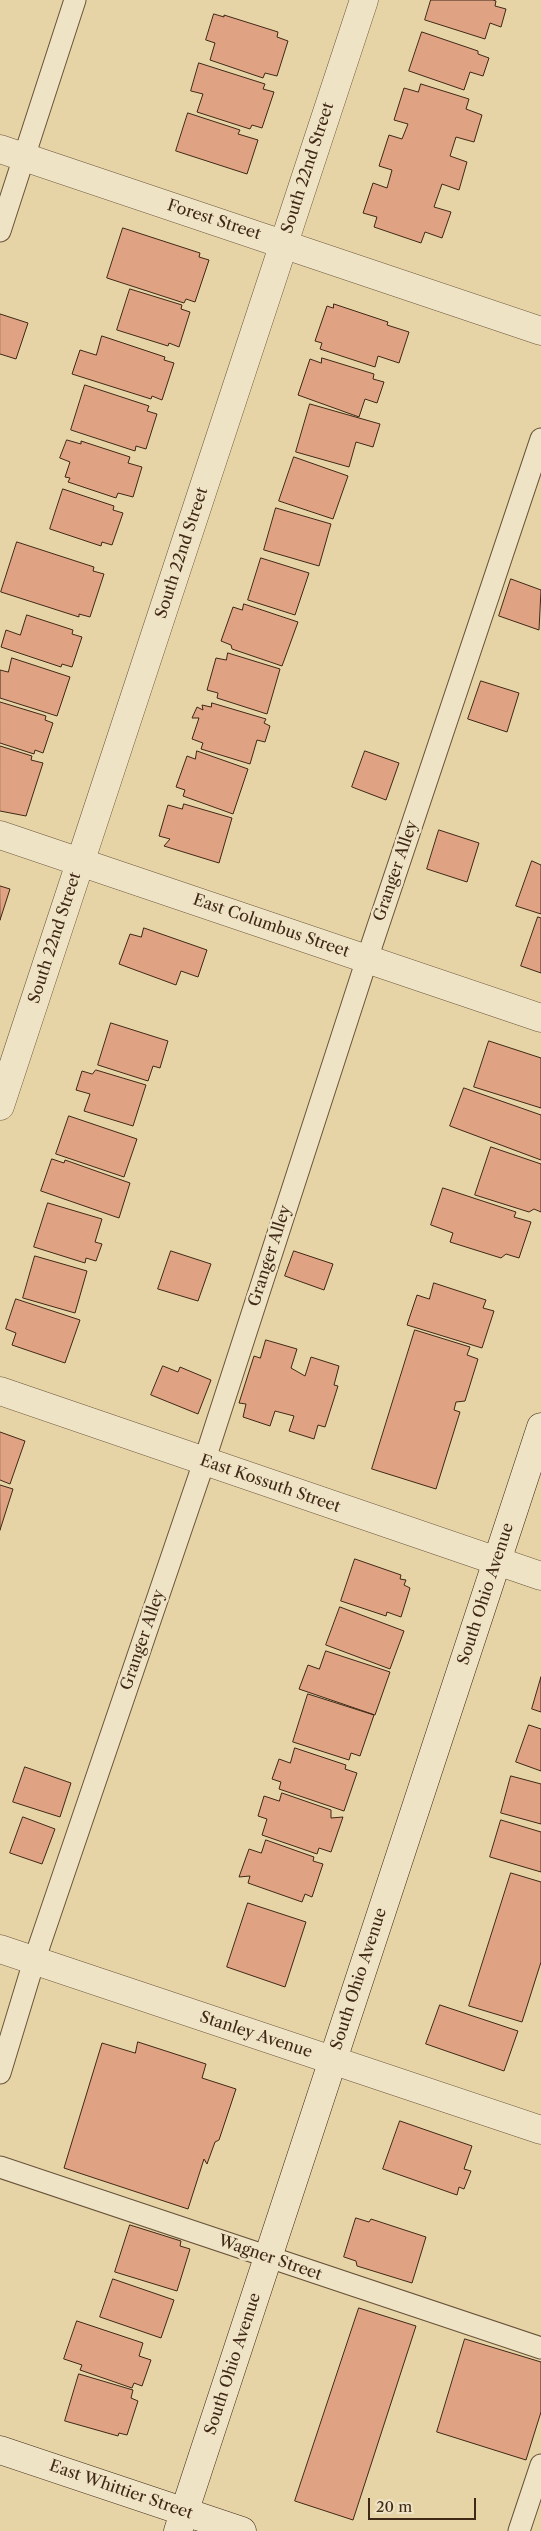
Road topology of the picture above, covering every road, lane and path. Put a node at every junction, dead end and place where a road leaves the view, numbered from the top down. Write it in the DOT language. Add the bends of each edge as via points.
graph roads {
  1 [pos="75,0"];
  2 [pos="364,0"];
  3 [pos="12,153"];
  4 [pos="0,231"];
  5 [pos="284,244"];
  6 [pos="541,331"];
  7 [pos="541,439"];
  8 [pos="0,835"];
  9 [pos="80,861"];
  10 [pos="367,959"];
  11 [pos="541,1018"];
  12 [pos="0,1106"];
  13 [pos="0,1392"];
  14 [pos="541,1427"];
  15 [pos="204,1462"];
  16 [pos="497,1561"];
  17 [pos="541,1576"];
  18 [pos="0,1949"];
  19 [pos="34,1961"];
  20 [pos="332,2061"];
  21 [pos="0,2073"];
  22 [pos="541,2130"];
  23 [pos="0,2167"];
  24 [pos="268,2257"];
  25 [pos="541,2348"];
  26 [pos="0,2450"];
  27 [pos="541,2465"];
  28 [pos="181,2521"];
  29 [pos="242,2531"];
  30 [pos="519,2531"];
  1 -- 3 [label="lane"];
  2 -- 5 [label="street, South 22nd Street"];
  3 -- 4 [label="lane"];
  3 -- 5 [label="street, Forest Street"];
  5 -- 6 [label="street, Forest Street"];
  5 -- 9 [label="street, South 22nd Street"];
  7 -- 10 [label="lane, Granger Alley"];
  8 -- 9 [label="street, East Columbus Street"];
  9 -- 10 [label="street, East Columbus Street"];
  9 -- 12 [label="street, South 22nd Street"];
  10 -- 11 [label="street, East Columbus Street"];
  10 -- 15 [label="lane, Granger Alley"];
  13 -- 15 [label="street, East Kossuth Street"];
  14 -- 16 [label="street, South Ohio Avenue"];
  15 -- 16 [label="street, East Kossuth Street"];
  15 -- 19 [label="lane, Granger Alley"];
  16 -- 17 [label="street, East Kossuth Street"];
  16 -- 20 [label="street, South Ohio Avenue"];
  18 -- 19 [label="street, Stanley Avenue"];
  19 -- 20 [label="street, Stanley Avenue"];
  19 -- 21 [label="lane, Granger Alley"];
  20 -- 22 [label="street, Stanley Avenue"];
  20 -- 24 [label="street, South Ohio Avenue"];
  23 -- 24 [label="lane, Wagner Street"];
  24 -- 25 [label="lane, Wagner Street"];
  24 -- 28 [label="street, South Ohio Avenue"];
  26 -- 28 [label="street, East Whittier Street"];
  27 -- 30 [label="lane"];
  28 -- 29 [label="street, East Whittier Street"];
}
